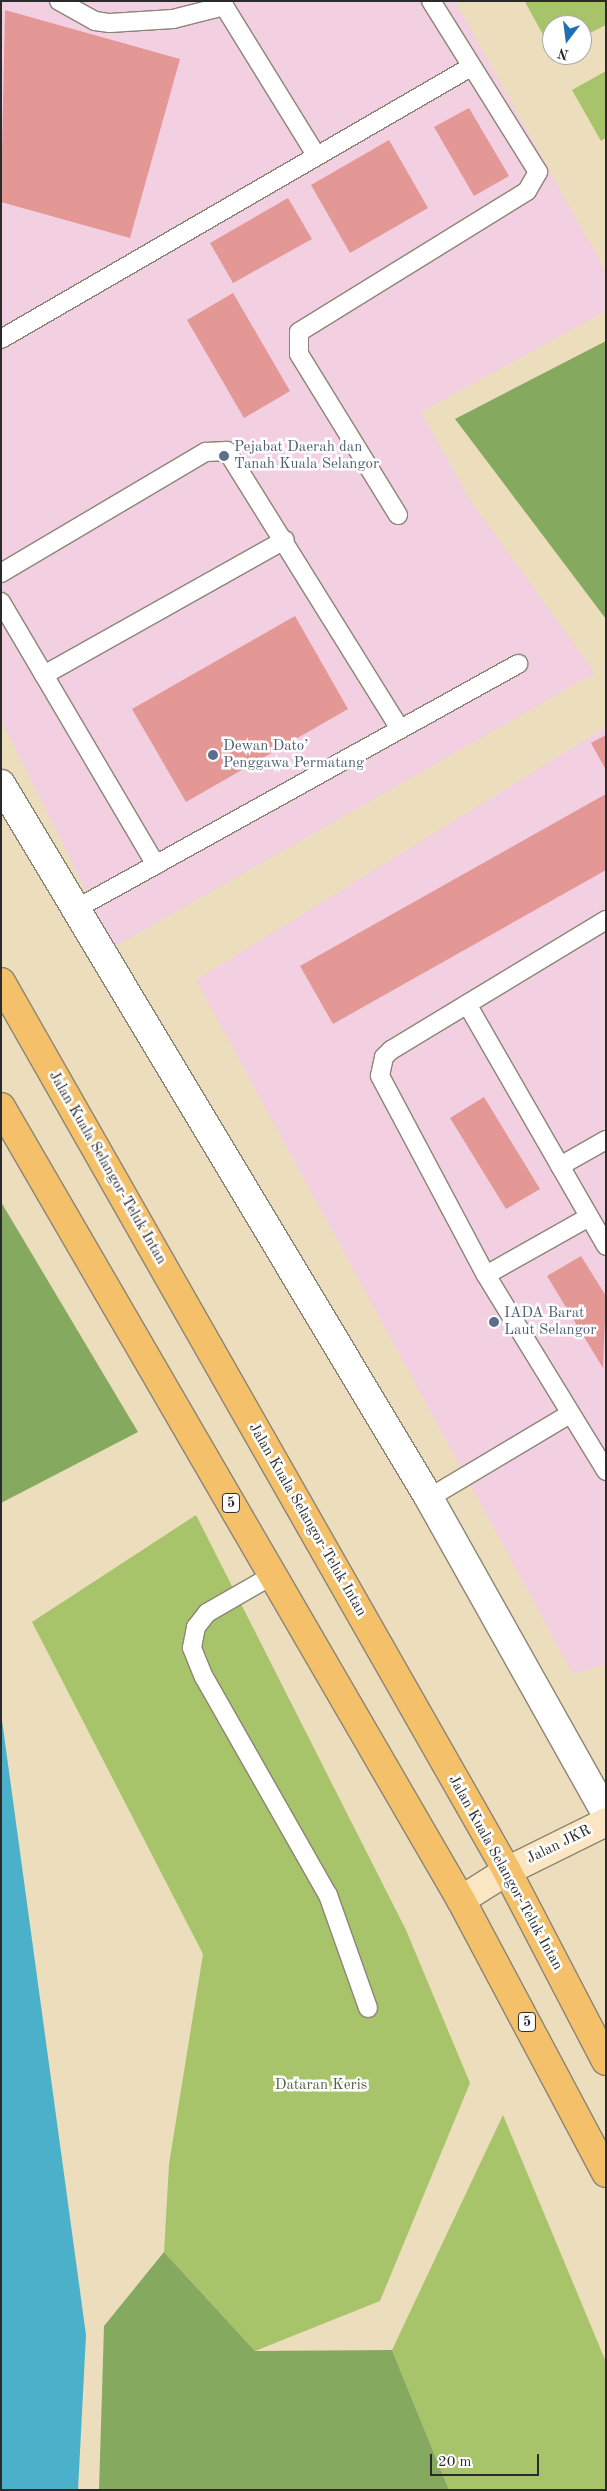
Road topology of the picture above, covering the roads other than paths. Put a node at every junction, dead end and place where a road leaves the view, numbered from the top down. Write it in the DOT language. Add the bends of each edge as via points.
graph roads {
  1 [pos="59,1"];
  2 [pos="431,1"];
  3 [pos="222,4"];
  4 [pos="469,68"];
  5 [pos="316,156"];
  6 [pos="1,339"];
  7 [pos="398,515"];
  8 [pos="285,540"];
  9 [pos="1,573"];
  10 [pos="1,602"];
  11 [pos="518,664"];
  12 [pos="44,675"];
  13 [pos="400,729"];
  14 [pos="1,784"];
  15 [pos="156,865"];
  16 [pos="74,910"];
  17 [pos="606,920"];
  18 [pos="1,982"];
  19 [pos="468,1004"];
  20 [pos="1,1107"];
  21 [pos="606,1140"];
  22 [pos="560,1166"];
  23 [pos="589,1217"];
  24 [pos="606,1246"];
  25 [pos="486,1275"];
  26 [pos="568,1415"];
  27 [pos="606,1471"];
  28 [pos="429,1498"];
  29 [pos="273,1575"];
  30 [pos="606,1813"];
  31 [pos="606,1822"];
  32 [pos="507,1870"];
  33 [pos="461,1900"];
  34 [pos="368,2008"];
  35 [pos="606,2061"];
  36 [pos="606,2173"];
  1 -- 3 [label="lane" via="95,21 110,23 173,19"];
  2 -- 4 [label="lane"];
  3 -- 5 [label="lane"];
  4 -- 5 [label="lane"];
  4 -- 7 [label="lane" via="538,172 535,184 307,324 296,343"];
  5 -- 6 [label="lane"];
  8 -- 9 [label="lane" via="235,459 217,449"];
  8 -- 12 [label="lane"];
  8 -- 13 [label="lane"];
  10 -- 12 [label="lane"];
  11 -- 13 [label="lane"];
  12 -- 15 [label="lane"];
  13 -- 15 [label="lane"];
  14 -- 16 [label="street"];
  15 -- 16 [label="lane"];
  16 -- 28 [label="street"];
  17 -- 19 [label="lane"];
  18 -- 32 [label="highway, Jalan Kuala Selangor-Teluk Intan"];
  19 -- 22 [label="lane"];
  19 -- 25 [label="lane" via="391,1050 384,1057 380,1076"];
  20 -- 29 [label="highway, 5"];
  21 -- 22 [label="lane"];
  22 -- 23 [label="lane"];
  23 -- 24 [label="lane"];
  23 -- 25 [label="lane"];
  25 -- 26 [label="lane"];
  26 -- 27 [label="lane"];
  26 -- 28 [label="lane"];
  28 -- 30 [label="street"];
  29 -- 33 [label="highway, 5"];
  29 -- 34 [label="lane" via="207,1613 196,1627 192,1648 204,1677 328,1895"];
  31 -- 32 [label="street, Jalan JKR"];
  32 -- 33 [label="street, Jalan JKR"];
  32 -- 35 [label="highway, Jalan Kuala Selangor-Teluk Intan"];
  33 -- 36 [label="highway, 5"];
}
